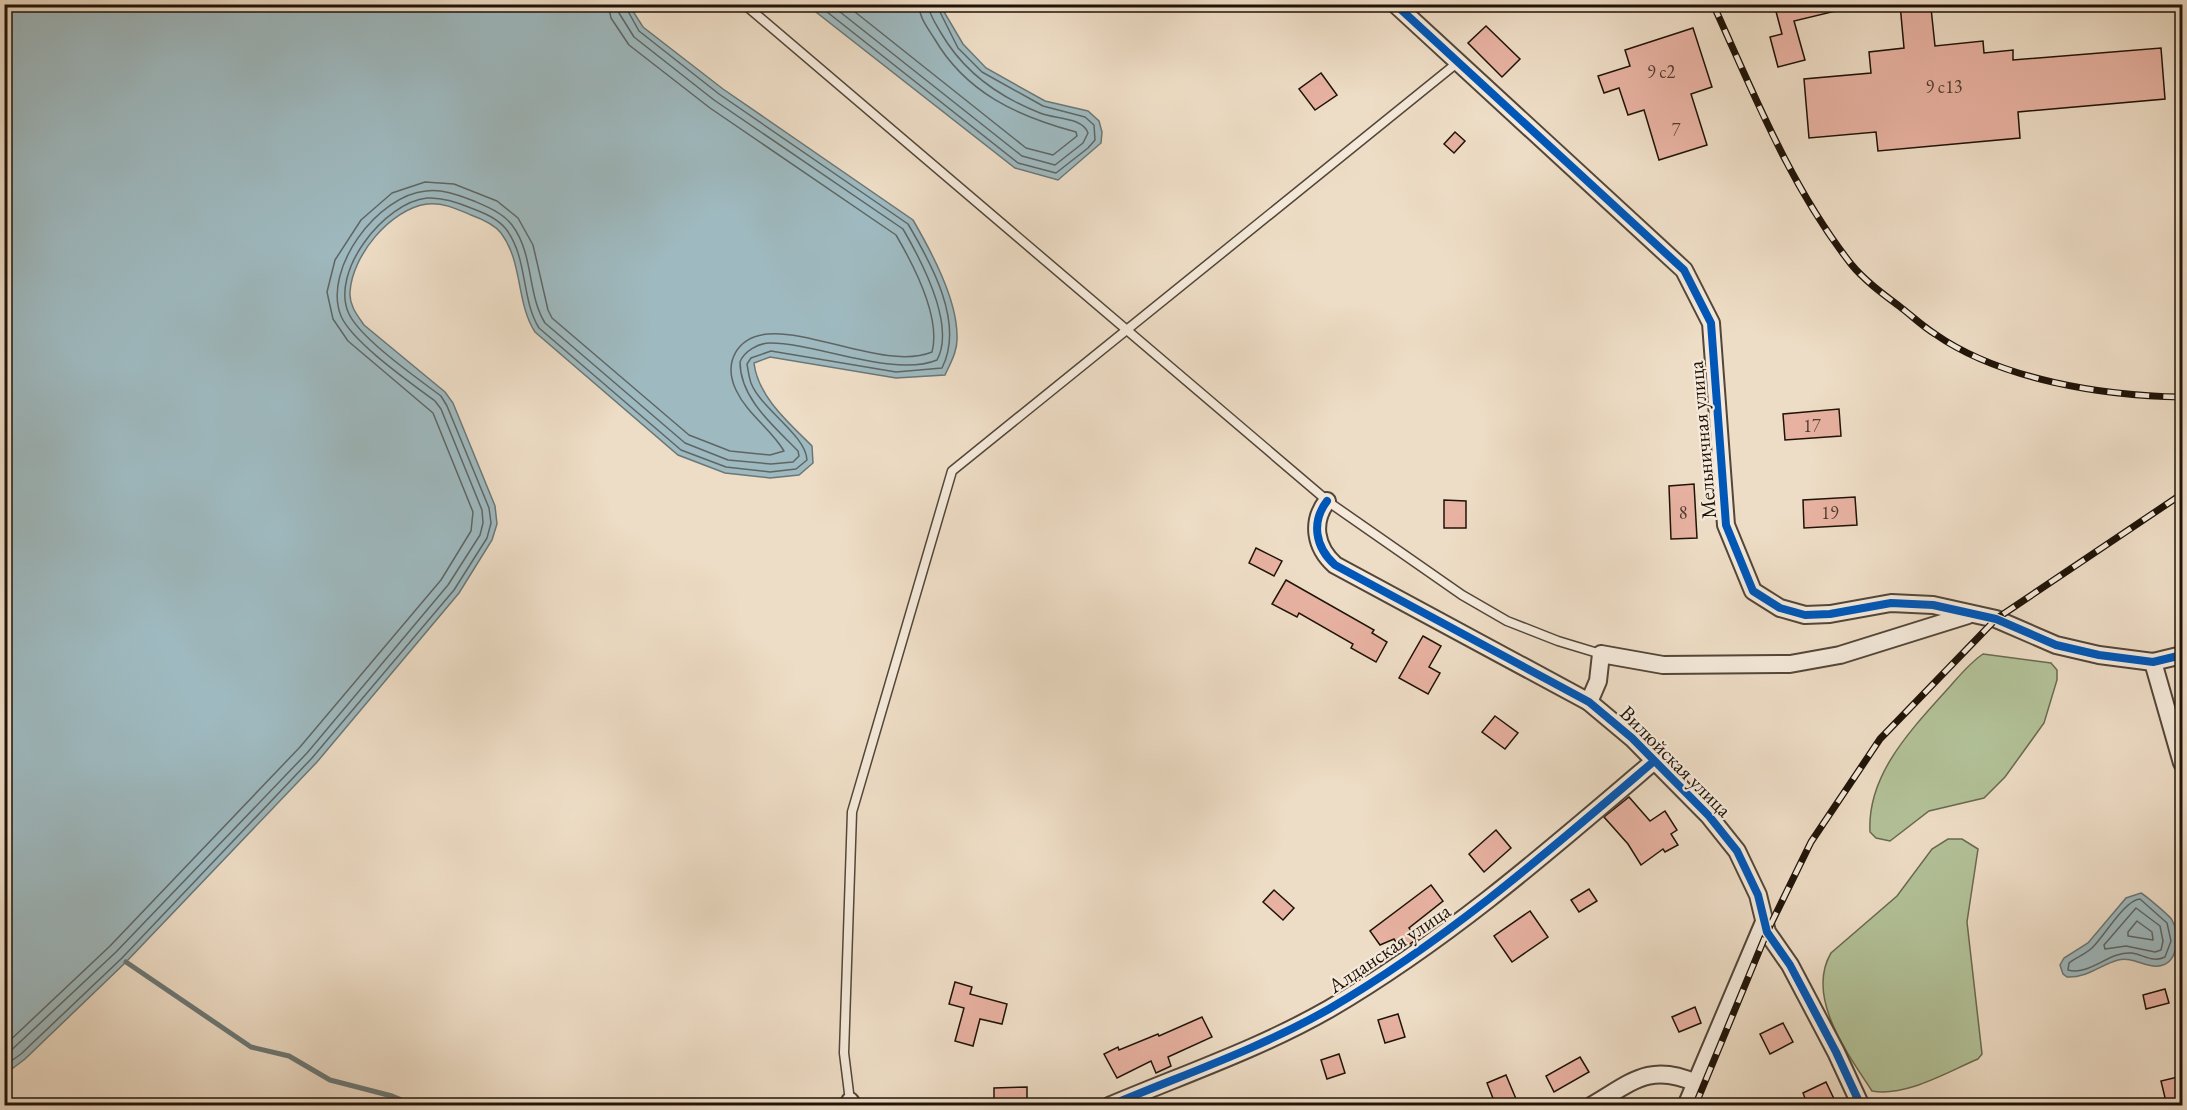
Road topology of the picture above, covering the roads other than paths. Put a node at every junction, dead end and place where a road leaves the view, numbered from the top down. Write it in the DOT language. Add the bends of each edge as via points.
graph roads {
  1 [pos="744,4"];
  2 [pos="1395,4"];
  3 [pos="1457,63"];
  4 [pos="1127,330"];
  5 [pos="1327,501"];
  6 [pos="1969,615"];
  7 [pos="1601,654"];
  8 [pos="2182,655"];
  9 [pos="2153,662"];
  10 [pos="1589,702"];
  11 [pos="1653,762"];
  12 [pos="2182,763"];
  13 [pos="1764,922"];
  14 [pos="1696,1083"];
  15 [pos="851,1103"];
  16 [pos="828,1106"];
  17 [pos="1109,1106"];
  18 [pos="1591,1106"];
  19 [pos="1686,1106"];
  20 [pos="1861,1106"];
  1 -- 4 [label="lane"];
  2 -- 3 [label="street, Мельничная улица"];
  3 -- 4 [label="lane"];
  3 -- 6 [label="street, Мельничная улица" via="1684,270 1711,323 1726,525 1754,591 1780,608 1805,615 1891,603 1933,605"];
  4 -- 5 [label="lane"];
  4 -- 15 [label="lane" via="952,471 852,812 844,1053"];
  5 -- 7 [label="lane" via="1462,595 1507,621"];
  5 -- 10 [label="street, Вилюйская улица" via="1319,514 1317,536 1323,552 1335,565"];
  6 -- 7 [label="street" via="1840,655 1790,664 1663,665"];
  6 -- 9 [label="street, Мельничная улица" via="1996,619 2056,645"];
  7 -- 10 [label="street" via="1598,681"];
  8 -- 9 [label="street, Мельничная улица"];
  9 -- 12 [label="street"];
  10 -- 11 [label="street, Вилюйская улица" via="1632,738"];
  11 -- 13 [label="street, Вилюйская улица" via="1737,851 1758,895"];
  11 -- 17 [label="street, Алданская улица" via="1464,920 1399,966 1273,1039"];
  13 -- 14 [label="street"];
  13 -- 20 [label="street, Вилюйская улица" via="1836,1052"];
  14 -- 18 [label="street" via="1676,1074 1647,1075"];
  14 -- 19 [label="street"];
  15 -- 16 [label="lane"];
}
